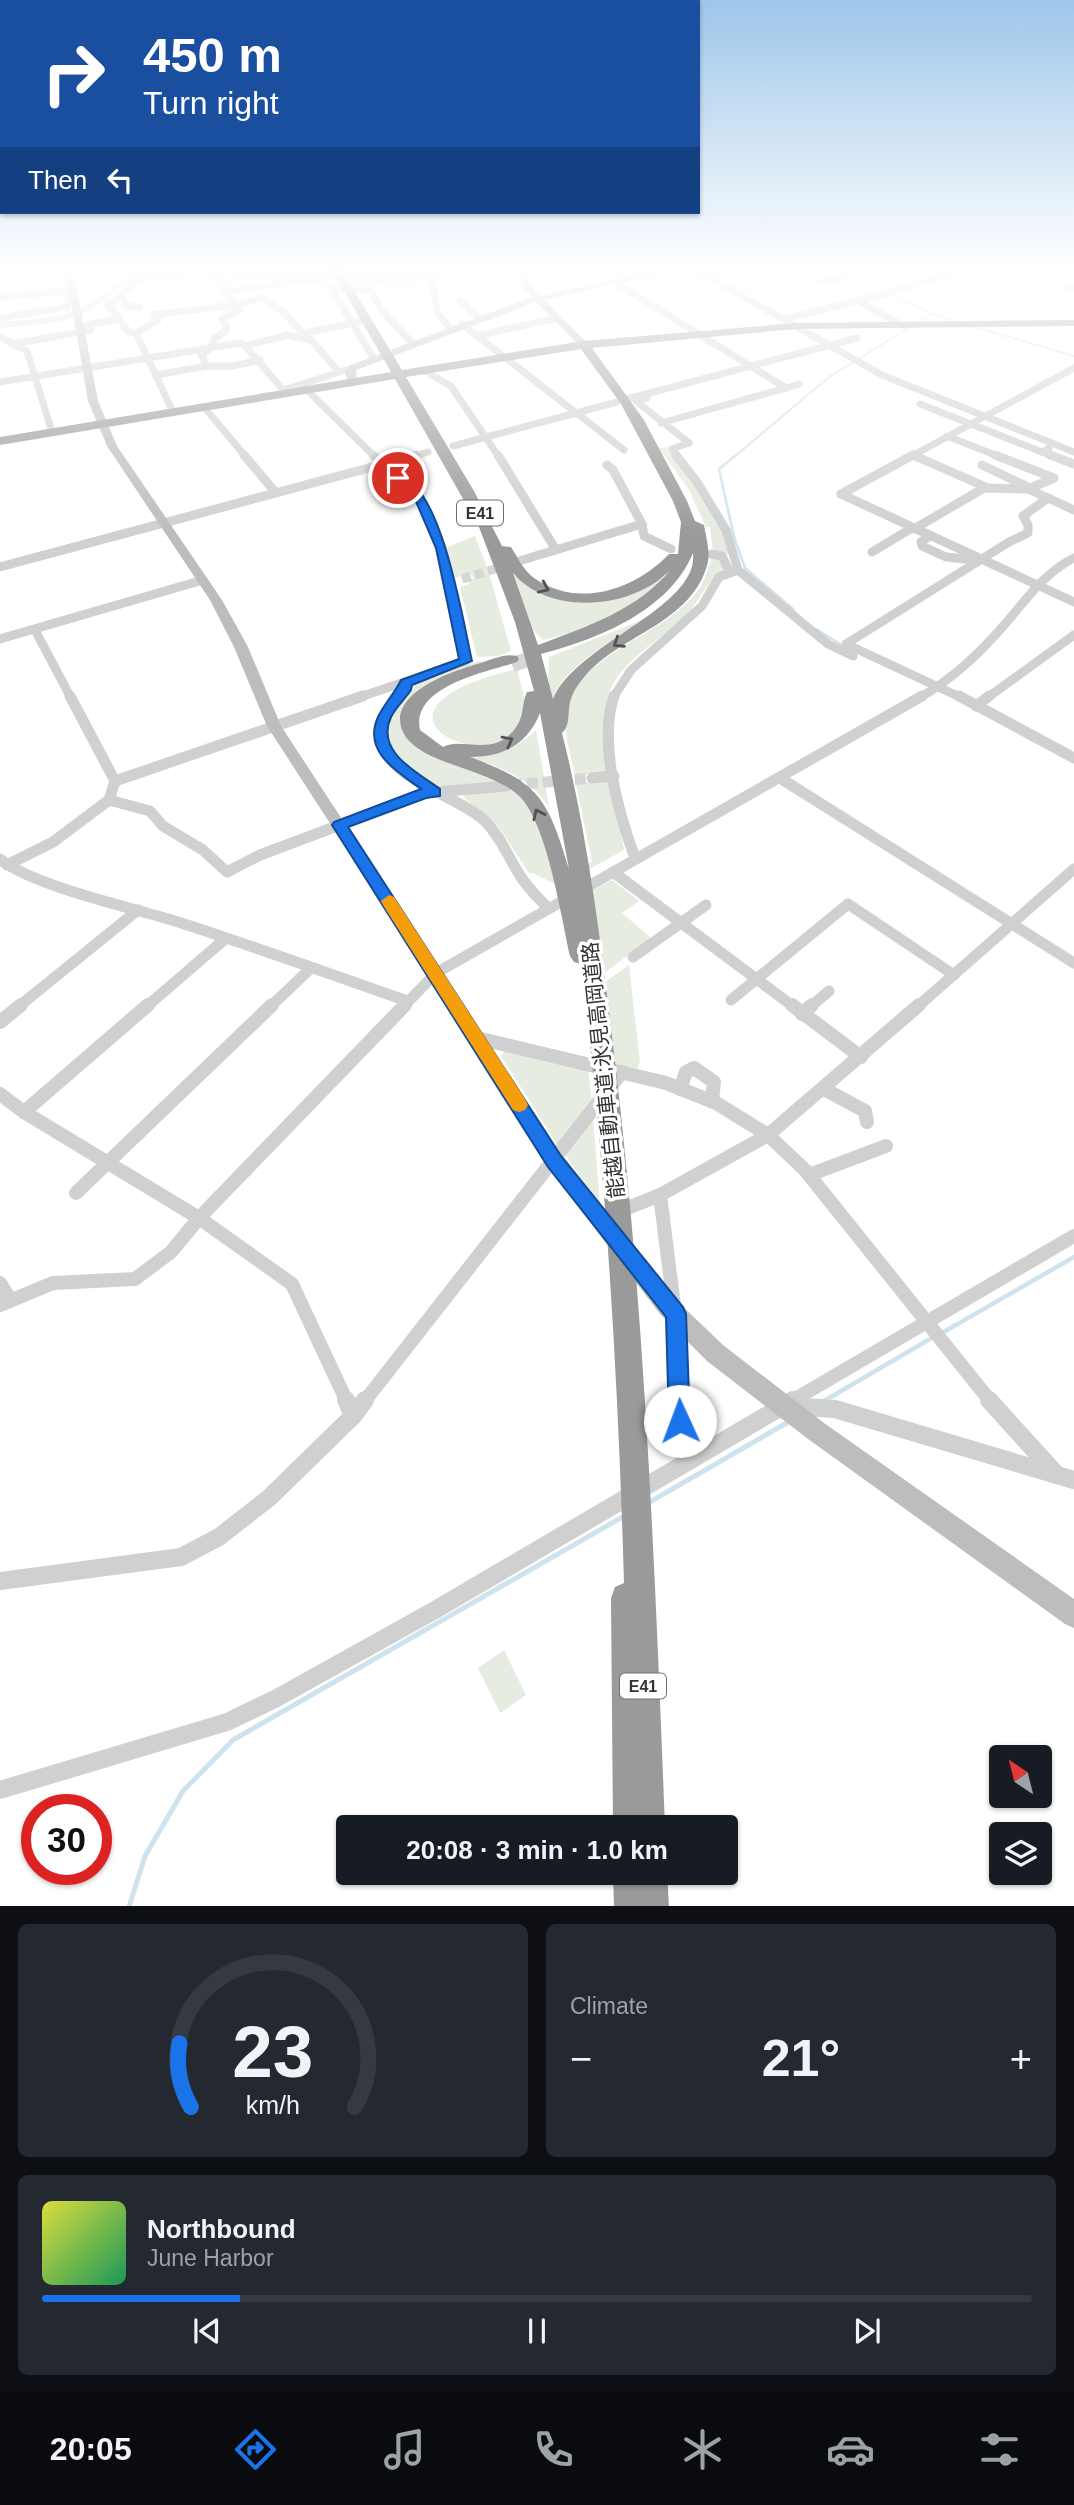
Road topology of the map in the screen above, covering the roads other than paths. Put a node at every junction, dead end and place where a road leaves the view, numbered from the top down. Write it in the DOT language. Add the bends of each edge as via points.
graph roads {
  1 [pos="29,356"];
  2 [pos="86,356"];
  3 [pos="160,356"];
  4 [pos="202,356"];
  5 [pos="256,356"];
  6 [pos="325,356"];
  7 [pos="372,356"];
  8 [pos="382,356"];
  9 [pos="384,356"];
  10 [pos="509,356"];
  11 [pos="592,356"];
  12 [pos="735,356"];
  13 [pos="791,356"];
  14 [pos="848,356"];
  15 [pos="503,357"];
  16 [pos="147,358"];
  17 [pos="374,359"];
  18 [pos="260,360"];
  19 [pos="207,366"];
  20 [pos="751,366"];
  21 [pos="88,368"];
  22 [pos="1074,368"];
  23 [pos="422,370"];
  24 [pos="339,372"];
  25 [pos="156,375"];
  26 [pos="353,375"];
  27 [pos="36,376"];
  28 [pos="0,382"];
  29 [pos="401,384"];
  30 [pos="799,384"];
  31 [pos="671,387"];
  32 [pos="786,387"];
  33 [pos="307,390"];
  34 [pos="285,391"];
  35 [pos="627,399"];
  36 [pos="617,402"];
  37 [pos="920,404"];
  38 [pos="204,407"];
  39 [pos="173,412"];
  40 [pos="577,413"];
  41 [pos="983,417"];
  42 [pos="661,423"];
  43 [pos="971,423"];
  44 [pos="103,424"];
  45 [pos="52,432"];
  46 [pos="947,436"];
  47 [pos="486,437"];
  48 [pos="0,441"];
  49 [pos="1055,445"];
  50 [pos="453,446"];
  51 [pos="624,450"];
  52 [pos="428,452"];
  53 [pos="1042,452"];
  54 [pos="1074,452"];
  55 [pos="913,455"];
  56 [pos="403,459"];
  57 [pos="1074,464"];
  58 [pos="383,465"];
  59 [pos="607,465"];
  60 [pos="982,465"];
  61 [pos="988,488"];
  62 [pos="1029,488"];
  63 [pos="276,493"];
  64 [pos="419,495"];
  65 [pos="473,498"];
  66 [pos="1048,498"];
  67 [pos="1074,510"];
  68 [pos="691,518"];
  69 [pos="163,523"];
  70 [pos="642,524"];
  71 [pos="913,528"];
  72 [pos="671,549"];
  73 [pos="556,551"];
  74 [pos="872,552"];
  75 [pos="711,554"];
  76 [pos="1074,558"];
  77 [pos="981,560"];
  78 [pos="519,561"];
  79 [pos="0,567"];
  80 [pos="734,572"];
  81 [pos="462,579"];
  82 [pos="203,580"];
  83 [pos="451,584"];
  84 [pos="1038,586"];
  85 [pos="1074,602"];
  86 [pos="35,629"];
  87 [pos="1074,635"];
  88 [pos="0,639"];
  89 [pos="526,657"];
  90 [pos="405,683"];
  91 [pos="934,688"];
  92 [pos="533,695"];
  93 [pos="976,706"];
  94 [pos="274,726"];
  95 [pos="1074,758"];
  96 [pos="561,759"];
  97 [pos="614,776"];
  98 [pos="592,778"];
  99 [pos="780,778"];
  100 [pos="115,781"];
  101 [pos="507,786"];
  102 [pos="435,793"];
  103 [pos="109,800"];
  104 [pos="339,825"];
  105 [pos="635,858"];
  106 [pos="3,862"];
  107 [pos="1074,869"];
  108 [pos="613,872"];
  109 [pos="570,876"];
  110 [pos="706,905"];
  111 [pos="548,908"];
  112 [pos="138,910"];
  113 [pos="680,923"];
  114 [pos="1013,925"];
  115 [pos="225,939"];
  116 [pos="633,957"];
  117 [pos="1074,963"];
  118 [pos="311,968"];
  119 [pos="436,973"];
  120 [pos="954,975"];
  121 [pos="757,979"];
  122 [pos="829,991"];
  123 [pos="731,1000"];
  124 [pos="407,1001"];
  125 [pos="802,1014"];
  126 [pos="0,1022"];
  127 [pos="477,1038"];
  128 [pos="861,1058"];
  129 [pos="622,1072"];
  130 [pos="680,1089"];
  131 [pos="824,1089"];
  132 [pos="0,1094"];
  133 [pos="712,1101"];
  134 [pos="24,1112"];
  135 [pos="867,1122"];
  136 [pos="768,1135"];
  137 [pos="886,1146"];
  138 [pos="555,1161"];
  139 [pos="107,1162"];
  140 [pos="809,1175"];
  141 [pos="76,1193"];
  142 [pos="660,1195"];
  143 [pos="199,1218"];
  144 [pos="600,1220"];
  145 [pos="1074,1236"];
  146 [pos="0,1283"];
  147 [pos="5,1302"];
  148 [pos="676,1314"];
  149 [pos="927,1322"];
  150 [pos="783,1406"];
  151 [pos="354,1416"];
  152 [pos="701,1453"];
  153 [pos="1057,1475"];
  154 [pos="1074,1480"];
  155 [pos="631,1547"];
  156 [pos="0,1581"];
  157 [pos="1074,1615"];
  158 [pos="0,1790"];
  159 [pos="630,1815"];
  160 [pos="647,1815"];
  161 [pos="631,1885"];
  162 [pos="650,1885"];
  163 [pos="632,1906"];
  164 [pos="651,1906"];
  1 -- 27 [label="street"];
  2 -- 21 [label="street"];
  3 -- 16 [label="street"];
  4 -- 19 [label="street"];
  5 -- 18 [label="street"];
  6 -- 24 [label="street"];
  7 -- 17 [label="street"];
  8 -- 17 [label="street"];
  9 -- 29 [label="highway, E41"];
  10 -- 15 [label="highway"];
  11 -- 68 [label="highway" via="621,395"];
  12 -- 20 [label="street"];
  13 -- 20 [label="street"];
  14 -- 41 [label="street" via="895,381"];
  15 -- 23 [label="highway"];
  15 -- 40 [label="street"];
  16 -- 21 [label="street"];
  16 -- 25 [label="street"];
  17 -- 26 [label="street"];
  18 -- 19 [label="street"];
  18 -- 34 [label="street"];
  19 -- 25 [label="street"];
  20 -- 31 [label="street"];
  20 -- 32 [label="street"];
  21 -- 27 [label="street"];
  21 -- 44 [label="street" via="93,401"];
  22 -- 41 [label="street"];
  23 -- 26 [label="highway"];
  23 -- 47 [label="street" via="451,386"];
  24 -- 26 [label="street"];
  24 -- 34 [label="street"];
  25 -- 39 [label="street"];
  26 -- 33 [label="highway"];
  27 -- 28 [label="street"];
  27 -- 45 [label="street"];
  29 -- 65 [label="highway, E41"];
  29 -- 89 [label="highway, E41" via="474,517"];
  30 -- 32 [label="street"];
  31 -- 35 [label="street"];
  31 -- 42 [label="street" via="669,392 636,401"];
  32 -- 42 [label="street"];
  33 -- 34 [label="highway"];
  33 -- 58 [label="street"];
  34 -- 38 [label="highway"];
  36 -- 40 [label="street"];
  37 -- 43 [label="street"];
  38 -- 39 [label="highway"];
  38 -- 63 [label="street"];
  39 -- 44 [label="highway"];
  40 -- 47 [label="street"];
  40 -- 51 [label="street"];
  41 -- 43 [label="street"];
  41 -- 49 [label="street"];
  42 -- 80 [label="street" via="688,443 672,449 726,530"];
  43 -- 46 [label="street"];
  43 -- 53 [label="street"];
  44 -- 45 [label="highway"];
  44 -- 69 [label="street" via="112,446"];
  45 -- 48 [label="highway"];
  46 -- 55 [label="street"];
  46 -- 62 [label="street" via="1054,478"];
  47 -- 50 [label="street"];
  47 -- 73 [label="street"];
  49 -- 53 [label="street"];
  49 -- 54 [label="street"];
  52 -- 56 [label="street"];
  53 -- 57 [label="street"];
  55 -- 61 [label="street"];
  55 -- 71 [label="street" via="841,494"];
  56 -- 58 [label="street"];
  56 -- 64 [label="street"];
  58 -- 63 [label="street"];
  58 -- 64 [label="street"];
  59 -- 70 [label="street"];
  60 -- 62 [label="street"];
  61 -- 62 [label="street"];
  61 -- 71 [label="street"];
  62 -- 66 [label="street"];
  63 -- 69 [label="street"];
  64 -- 83 [label="street" via="442,548"];
  65 -- 68 [label="highway, one-way" via="521,573 551,592 581,598 628,590 658,573 678,551"];
  65 -- 89 [label="highway, E41" via="504,569"];
  66 -- 67 [label="street"];
  66 -- 77 [label="street" via="1023,516 1028,533"];
  68 -- 89 [label="highway" via="694,553 687,570 665,596 621,625"];
  68 -- 96 [label="highway, one-way" via="701,537 702,555 695,578 661,616 576,673 559,704"];
  69 -- 79 [label="street"];
  69 -- 82 [label="street"];
  70 -- 72 [label="street" via="644,536"];
  70 -- 73 [label="street"];
  71 -- 74 [label="street"];
  71 -- 77 [label="street" via="930,536 921,542 926,548 946,557"];
  73 -- 78 [label="street"];
  75 -- 80 [label="street" via="722,556"];
  76 -- 84 [label="street"];
  77 -- 84 [label="street"];
  77 -- 91 [label="street" via="846,645"];
  80 -- 91 [label="street" via="828,644"];
  80 -- 97 [label="street" via="719,578 700,608 627,673 612,699"];
  81 -- 83 [label="street"];
  82 -- 86 [label="street"];
  82 -- 94 [label="street" via="241,647"];
  83 -- 90 [label="street" via="466,661"];
  84 -- 85 [label="street"];
  84 -- 91 [label="street" via="978,652"];
  86 -- 88 [label="street"];
  86 -- 100 [label="street"];
  87 -- 93 [label="street"];
  89 -- 92 [label="highway, 能越自動車道;氷見高岡道路 / E41"];
  89 -- 92 [label="highway, one-way" via="444,691 424,708 422,727 445,747 487,750 511,742 526,729"];
  89 -- 96 [label="highway, 能越自動車道;氷見高岡道路 / E41"];
  109 -- 89 [label="highway, one-way" via="528,795 514,781 425,746 408,720 411,709 430,690 461,675"];
  90 -- 94 [label="street"];
  90 -- 102 [label="street" via="405,690 385,716 383,747 397,767"];
  91 -- 93 [label="street"];
  91 -- 99 [label="street"];
  92 -- 109 [label="highway, 能越自動車道;氷見高岡道路 / E41" via="544,729"];
  93 -- 95 [label="street"];
  94 -- 100 [label="street"];
  94 -- 104 [label="street"];
  96 -- 109 [label="highway, 能越自動車道;氷見高岡道路 / E41"];
  97 -- 98 [label="street"];
  97 -- 105 [label="street"];
  99 -- 105 [label="street"];
  99 -- 114 [label="street"];
  100 -- 103 [label="street"];
  101 -- 102 [label="street"];
  102 -- 104 [label="street"];
  102 -- 111 [label="street" via="483,820 499,837 522,879"];
  103 -- 104 [label="street" via="150,811 163,826 203,850 227,872"];
  103 -- 106 [label="street" via="53,842"];
  104 -- 119 [label="street"];
  105 -- 108 [label="street"];
  106 -- 112 [label="street" via="54,884"];
  107 -- 114 [label="street"];
  108 -- 111 [label="street"];
  108 -- 113 [label="street"];
  109 -- 155 [label="highway, 能越自動車道;氷見高岡道路 / E41" via="610,1244"];
  109 -- 155 [label="highway, 能越自動車道;氷見高岡道路 / E41" via="617,1188"];
  110 -- 113 [label="street"];
  111 -- 119 [label="street"];
  112 -- 115 [label="street"];
  112 -- 126 [label="street"];
  113 -- 116 [label="street"];
  113 -- 121 [label="street"];
  114 -- 117 [label="street"];
  114 -- 120 [label="street"];
  115 -- 118 [label="street"];
  115 -- 134 [label="street"];
  118 -- 124 [label="street"];
  118 -- 139 [label="street"];
  119 -- 124 [label="street"];
  119 -- 127 [label="street"];
  120 -- 121 [label="street" via="848,904"];
  120 -- 128 [label="street"];
  121 -- 123 [label="street"];
  121 -- 125 [label="street"];
  122 -- 125 [label="street"];
  124 -- 143 [label="street"];
  125 -- 128 [label="street"];
  127 -- 129 [label="street"];
  127 -- 138 [label="street"];
  128 -- 131 [label="street"];
  129 -- 130 [label="street" via="644,1070"];
  129 -- 138 [label="street"];
  130 -- 133 [label="street"];
  130 -- 133 [label="street" via="687,1072 694,1068 714,1083"];
  131 -- 135 [label="street" via="865,1111"];
  131 -- 136 [label="street"];
  132 -- 134 [label="street"];
  133 -- 136 [label="street"];
  134 -- 139 [label="street"];
  136 -- 140 [label="street"];
  136 -- 142 [label="street"];
  137 -- 140 [label="street"];
  138 -- 144 [label="street"];
  138 -- 151 [label="street"];
  139 -- 141 [label="street"];
  139 -- 143 [label="street"];
  140 -- 149 [label="street"];
  142 -- 144 [label="street"];
  142 -- 148 [label="street"];
  143 -- 147 [label="street" via="171,1252 135,1279 53,1283"];
  143 -- 151 [label="street" via="292,1284"];
  144 -- 148 [label="street"];
  145 -- 149 [label="street"];
  146 -- 147 [label="street"];
  148 -- 150 [label="street" via="715,1353"];
  148 -- 152 [label="street" via="680,1421"];
  149 -- 150 [label="street"];
  149 -- 153 [label="street" via="975,1386"];
  150 -- 152 [label="street"];
  150 -- 153 [label="street" via="835,1409"];
  150 -- 157 [label="street"];
  151 -- 156 [label="street" via="268,1498 219,1537 181,1557"];
  152 -- 158 [label="street" via="435,1611 275,1699 226,1722"];
  153 -- 154 [label="street"];
  155 -- 159 [label="highway, 能越自動車道;氷見高岡道路 / E41"];
  155 -- 160 [label="highway, 能越自動車道;氷見高岡道路 / E41"];
  161 -- 163 [label="highway"];
  162 -- 164 [label="highway"];
}
